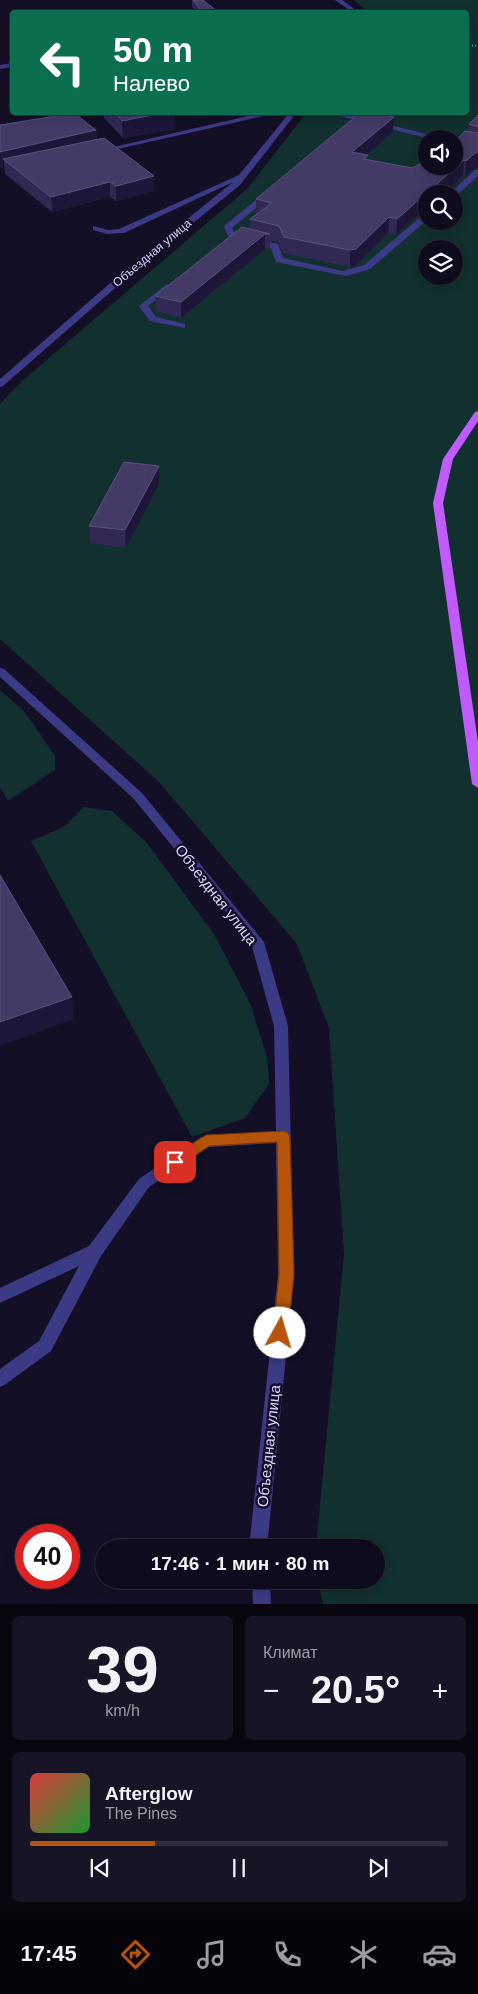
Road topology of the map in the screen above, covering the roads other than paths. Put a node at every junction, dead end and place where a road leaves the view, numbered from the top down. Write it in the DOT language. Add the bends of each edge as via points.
graph roads {
  1 [pos="338,0"];
  2 [pos="353,10"];
  3 [pos="264,115"];
  4 [pos="292,115"];
  5 [pos="337,115"];
  6 [pos="358,121"];
  7 [pos="351,127"];
  8 [pos="418,134"];
  9 [pos="87,153"];
  10 [pos="478,172"];
  11 [pos="245,174"];
  12 [pos="463,185"];
  13 [pos="274,190"];
  14 [pos="418,224"];
  15 [pos="96,228"];
  16 [pos="173,283"];
  17 [pos="182,326"];
  18 [pos="0,384"];
  19 [pos="478,414"];
  20 [pos="0,671"];
  21 [pos="478,784"];
  22 [pos="284,1137"];
  23 [pos="95,1251"];
  24 [pos="0,1296"];
  25 [pos="0,1379"];
  26 [pos="259,1539"];
  27 [pos="261,1589"];
  28 [pos="262,1604"];
  1 -- 2 [label="street"];
  3 -- 9 [label="street"];
  4 -- 11 [label="street, Объездная улица"];
  5 -- 6 [label="street"];
  6 -- 7 [label="street"];
  6 -- 8 [label="street"];
  10 -- 12 [label="street"];
  11 -- 15 [label="street" via="120,231 107,232"];
  11 -- 18 [label="street, Объездная улица"];
  13 -- 14 [label="street" via="228,227 228,239 275,246 279,260 344,274 367,267"];
  16 -- 17 [label="street" via="143,306 153,319"];
  19 -- 21 [label="main road" via="448,459 438,503"];
  20 -- 22 [label="street, Объездная улица" via="138,796 256,942 281,1026"];
  22 -- 23 [label="street" via="206,1140 144,1183"];
  22 -- 26 [label="street, Объездная улица" via="286,1274"];
  23 -- 24 [label="street"];
  23 -- 25 [label="street" via="45,1346"];
  27 -- 28 [label="street"];
}
